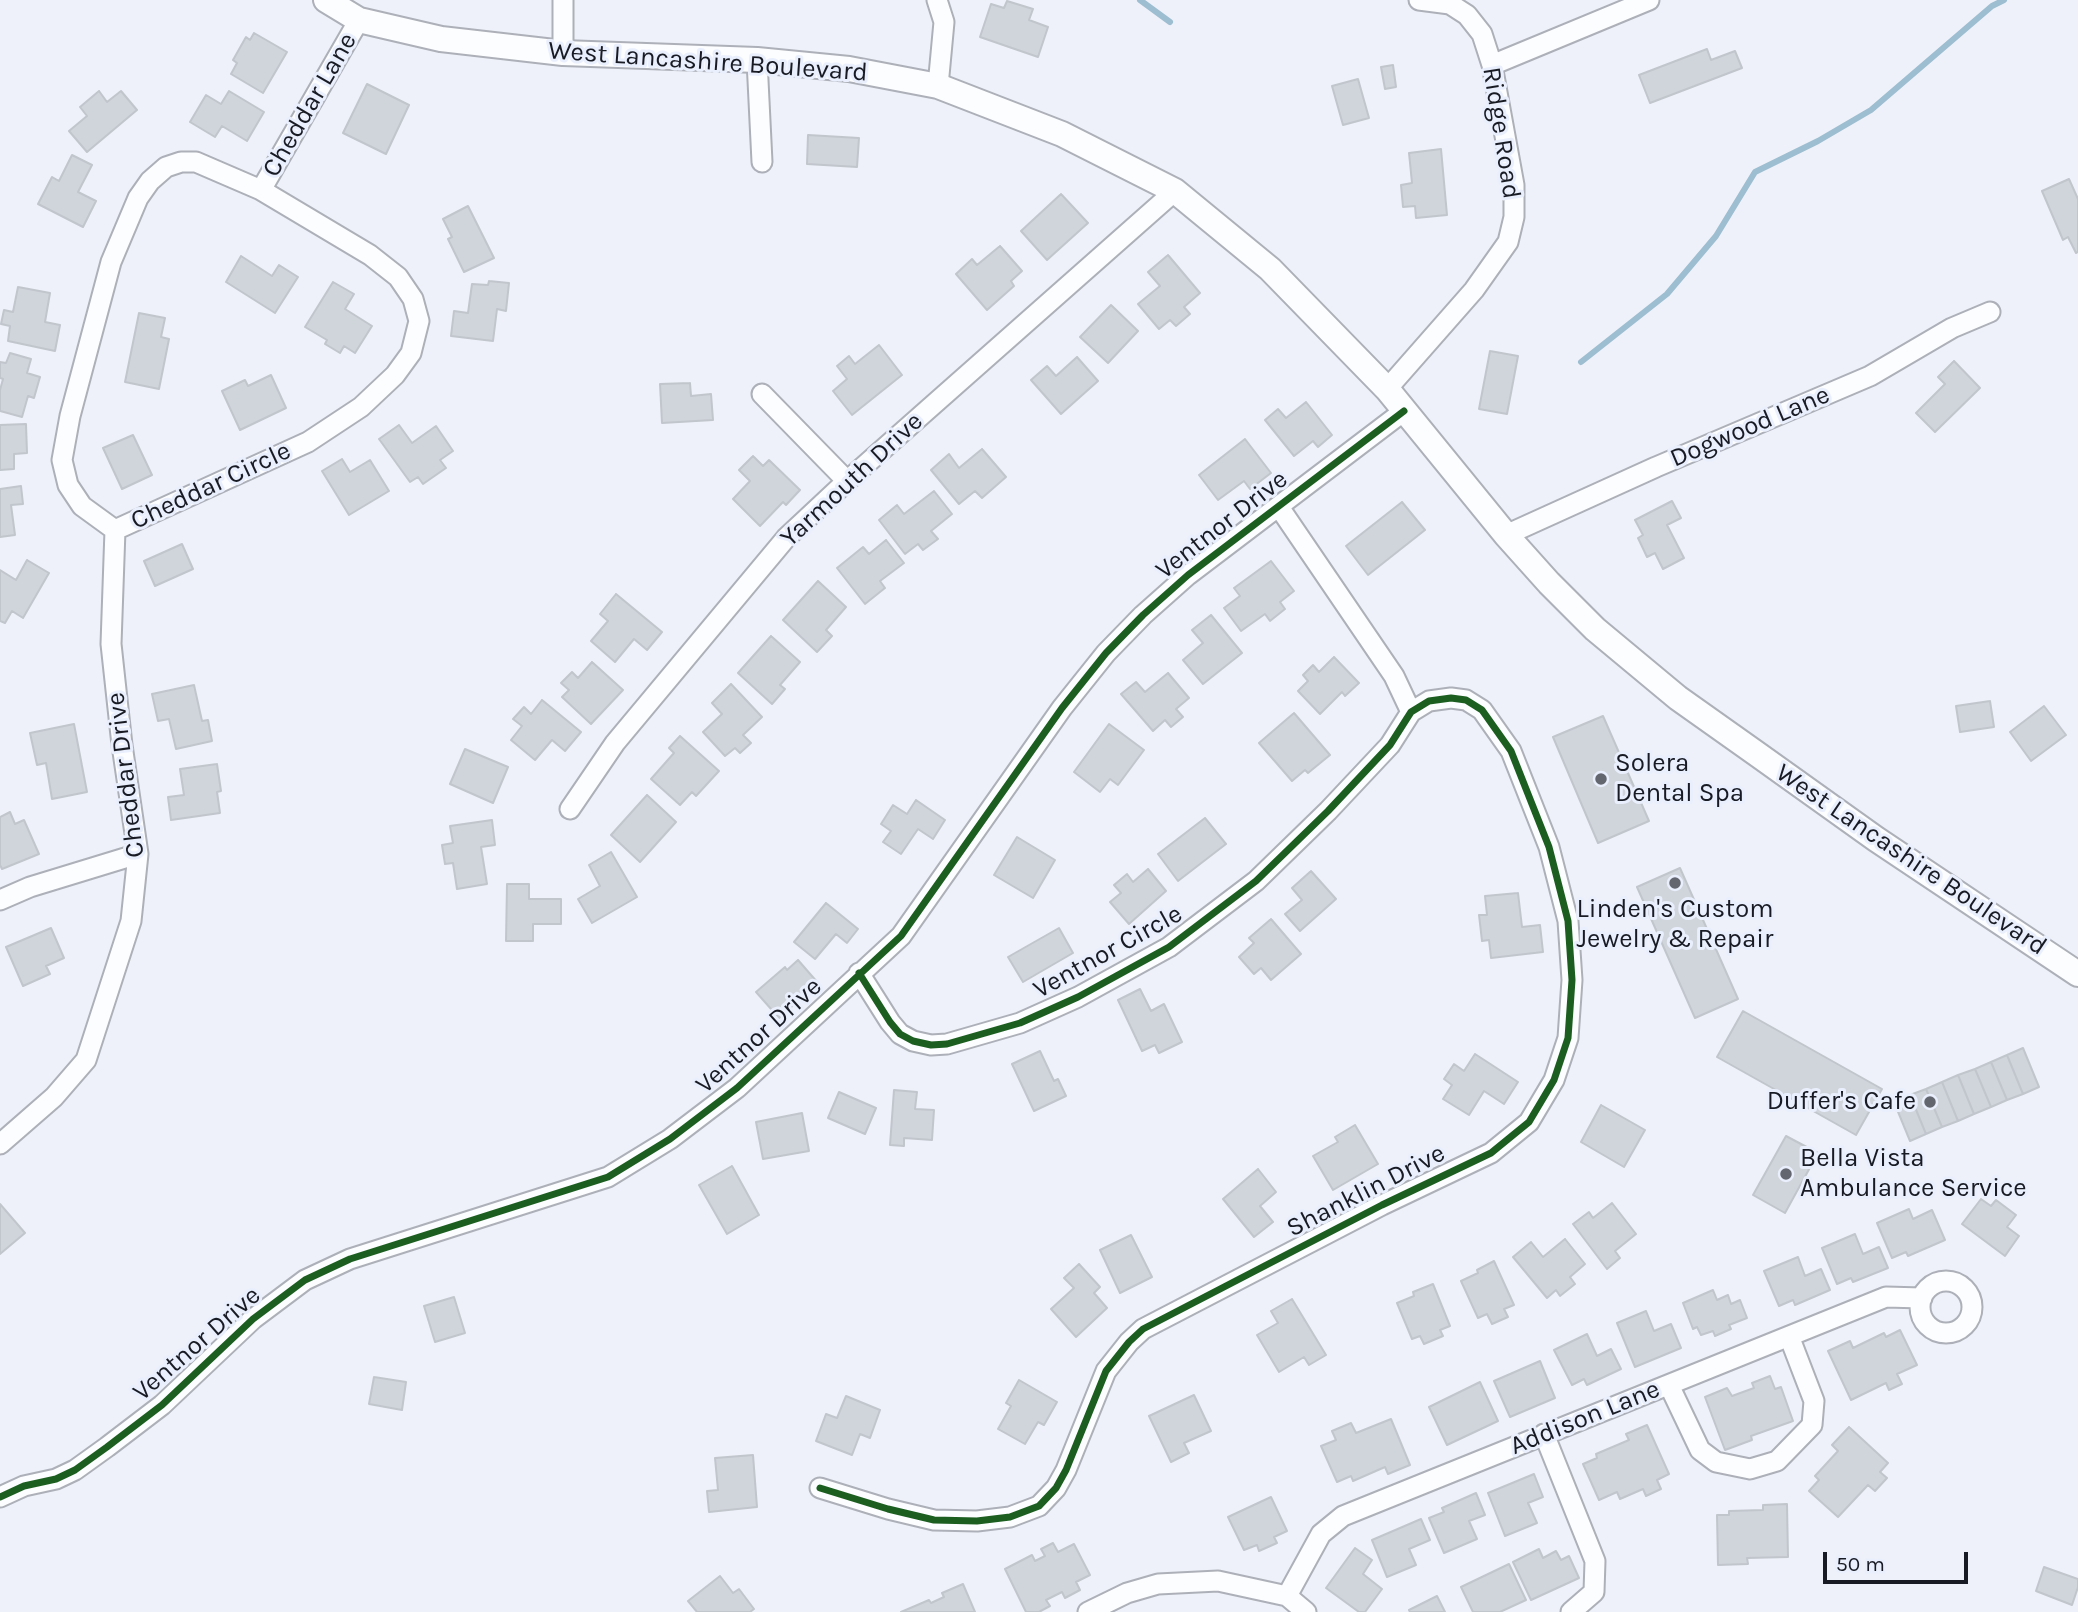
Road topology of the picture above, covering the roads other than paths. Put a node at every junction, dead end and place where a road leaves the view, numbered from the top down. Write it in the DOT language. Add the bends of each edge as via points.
graph roads {
  1 [pos="326,0"];
  2 [pos="564,0"];
  3 [pos="937,0"];
  4 [pos="1419,0"];
  5 [pos="1649,0"];
  6 [pos="359,20"];
  7 [pos="563,53"];
  8 [pos="757,61"];
  9 [pos="1492,65"];
  10 [pos="938,86"];
  11 [pos="762,162"];
  12 [pos="261,190"];
  13 [pos="1175,191"];
  14 [pos="1990,312"];
  15 [pos="1387,389"];
  16 [pos="762,394"];
  17 [pos="1404,411"];
  18 [pos="847,481"];
  19 [pos="1279,507"];
  20 [pos="115,530"];
  21 [pos="1506,535"];
  22 [pos="1411,712"];
  23 [pos="570,809"];
  24 [pos="138,854"];
  25 [pos="0,900"];
  26 [pos="859,973"];
  27 [pos="2078,974"];
  28 [pos="0,1144"];
  29 [pos="1922,1297"];
  30 [pos="1789,1336"];
  31 [pos="1669,1385"];
  32 [pos="1544,1434"];
  33 [pos="820,1488"];
  34 [pos="0,1497"];
  35 [pos="1287,1595"];
  36 [pos="1088,1612"];
  37 [pos="1306,1612"];
  38 [pos="1571,1612"];
  1 -- 6 [label="main road, West Lancashire Boulevard"];
  2 -- 7 [label="street"];
  3 -- 10 [label="street" via="944,22"];
  4 -- 9 [label="street, Ridge Road" via="1450,4 1467,15 1482,34"];
  5 -- 9 [label="street"];
  6 -- 7 [label="main road, West Lancashire Boulevard" via="441,39"];
  6 -- 12 [label="street, Cheddar Lane"];
  7 -- 8 [label="main road, West Lancashire Boulevard"];
  8 -- 10 [label="main road, West Lancashire Boulevard" via="849,69"];
  8 -- 11 [label="street"];
  9 -- 15 [label="street, Ridge Road" via="1514,185 1508,242 1474,290"];
  10 -- 13 [label="main road, West Lancashire Boulevard" via="1062,134"];
  12 -- 20 [label="street, Cheddar Circle" via="196,162 181,162 166,167 138,198 111,261 69,416 62,460 68,485 82,506"];
  12 -- 20 [label="street, Cheddar Circle" via="370,255 398,277 413,299 419,321 411,353 361,407 308,442"];
  13 -- 15 [label="main road, West Lancashire Boulevard" via="1270,269"];
  13 -- 18 [label="street, Yarmouth Drive"];
  14 -- 21 [label="street, Dogwood Lane" via="1952,328 1870,376"];
  15 -- 17 [label="main road, West Lancashire Boulevard"];
  16 -- 18 [label="street"];
  17 -- 19 [label="street, Ventnor Drive"];
  17 -- 21 [label="main road, West Lancashire Boulevard"];
  18 -- 23 [label="street, Yarmouth Drive" via="786,538 615,743"];
  19 -- 22 [label="street" via="1394,676"];
  19 -- 26 [label="street, Ventnor Drive" via="1188,575 1106,653 901,936"];
  20 -- 24 [label="street, Cheddar Drive" via="111,644"];
  21 -- 27 [label="main road, West Lancashire Boulevard" via="1595,629 1678,698 1875,839"];
  22 -- 26 [label="street, Ventnor Circle" via="1390,746 1256,881 1169,947 1078,997 1020,1023 931,1045 901,1034"];
  22 -- 33 [label="street, Shanklin Drive" via="1429,701 1451,698 1466,700 1482,710 1511,751 1549,847 1568,921 1571,1010 1568,1038 1554,1080 1529,1122 1491,1153 1143,1329 1106,1371 1066,1470 1039,1506 1010,1517 934,1520"];
  24 -- 25 [label="street"];
  24 -- 28 [label="street, Cheddar Drive" via="131,921 86,1060 54,1097"];
  26 -- 34 [label="street, Ventnor Drive" via="737,1088 670,1139 618,1171 350,1259 305,1280 253,1319 162,1405 107,1447 57,1479"];
  29 -- 30 [label="street, Addison Lane" via="1886,1297"];
  30 -- 31 [label="street, Addison Lane"];
  30 -- 31 [label="street" via="1814,1401 1812,1425 1777,1461 1750,1469 1716,1462 1700,1450"];
  31 -- 32 [label="street, Addison Lane"];
  32 -- 35 [label="street, Addison Lane" via="1343,1516 1321,1534"];
  32 -- 38 [label="street" via="1595,1561 1594,1592"];
  35 -- 36 [label="street" via="1218,1581 1158,1584"];
  35 -- 37 [label="street"];
}
